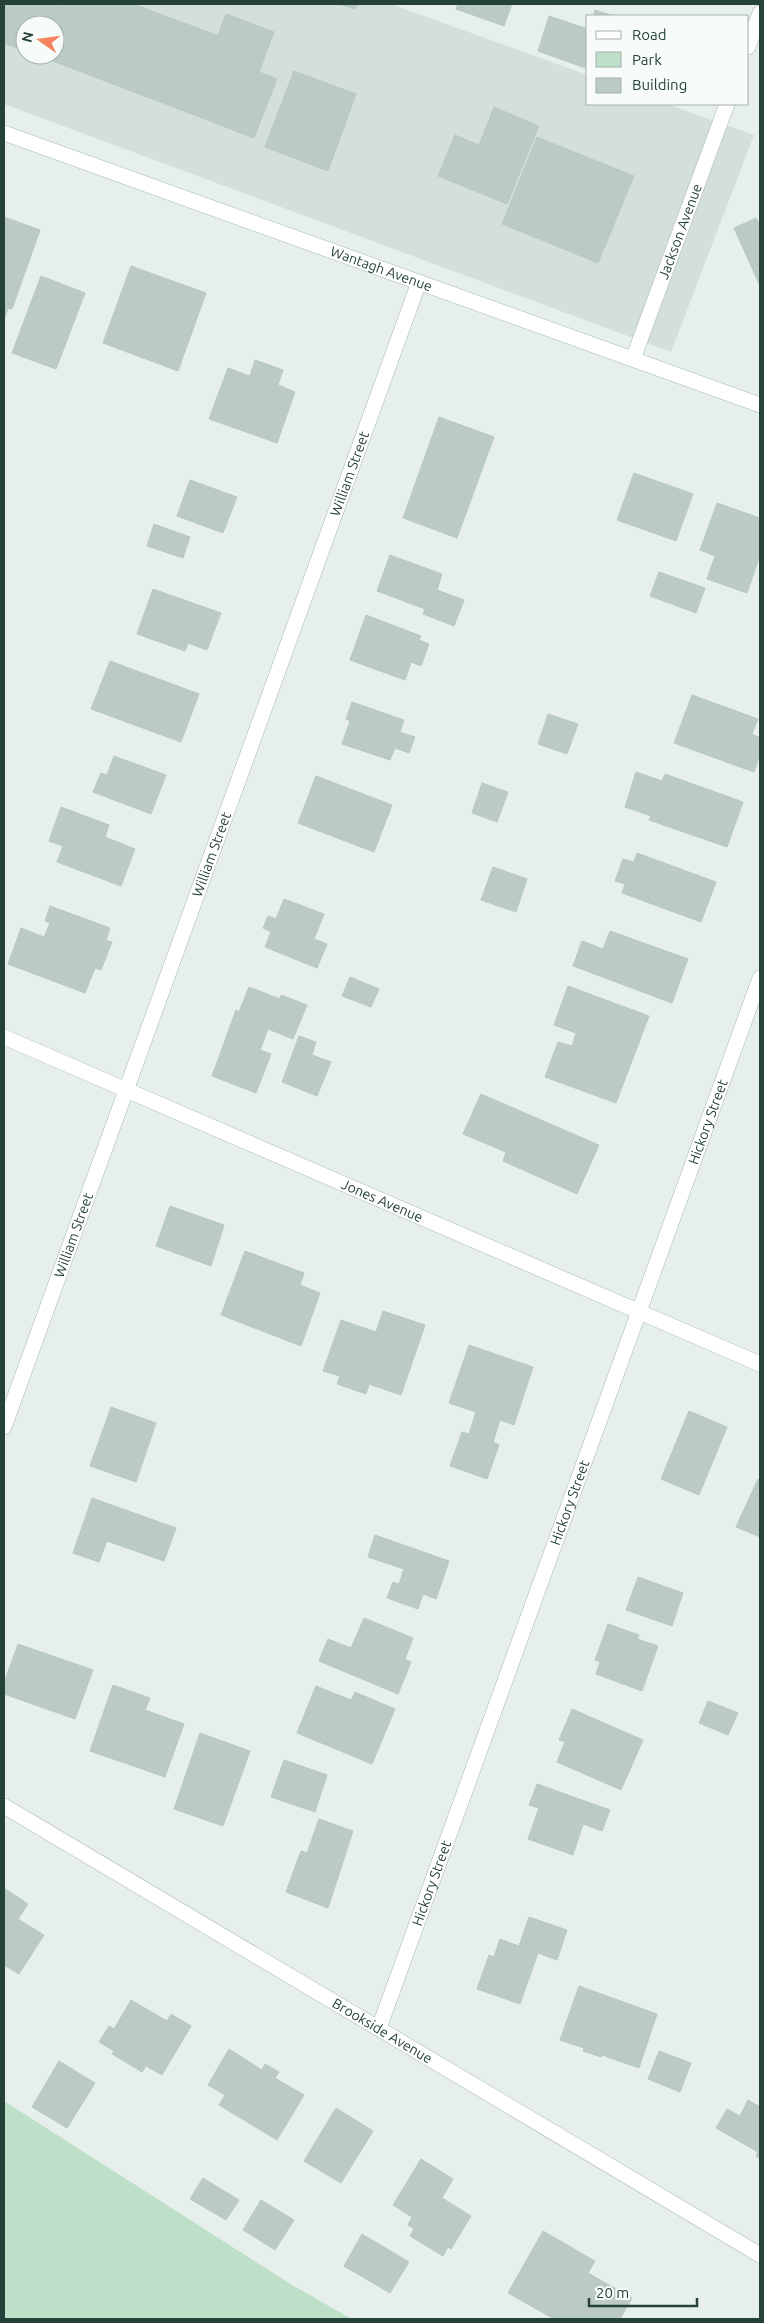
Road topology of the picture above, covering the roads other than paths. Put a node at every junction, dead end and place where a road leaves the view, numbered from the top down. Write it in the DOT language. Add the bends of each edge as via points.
graph roads {
  1 [pos="760,14"];
  2 [pos="749,44"];
  3 [pos="727,105"];
  4 [pos="4,133"];
  5 [pos="419,282"];
  6 [pos="633,359"];
  7 [pos="760,405"];
  8 [pos="760,978"];
  9 [pos="4,1037"];
  10 [pos="126,1090"];
  11 [pos="639,1312"];
  12 [pos="760,1364"];
  13 [pos="4,1427"];
  14 [pos="4,1806"];
  15 [pos="379,2028"];
  16 [pos="760,2255"];
  1 -- 2 [label="street"];
  3 -- 6 [label="street, Jackson Avenue"];
  4 -- 5 [label="street, Wantagh Avenue"];
  5 -- 6 [label="street, Wantagh Avenue"];
  5 -- 10 [label="street, William Street"];
  6 -- 7 [label="street, Wantagh Avenue"];
  8 -- 11 [label="street, Hickory Street"];
  9 -- 10 [label="street, Jones Avenue"];
  10 -- 11 [label="street, Jones Avenue"];
  10 -- 13 [label="street, William Street"];
  11 -- 12 [label="street, Jones Avenue"];
  11 -- 15 [label="street, Hickory Street"];
  14 -- 15 [label="street, Brookside Avenue"];
  15 -- 16 [label="street, Brookside Avenue"];
}
